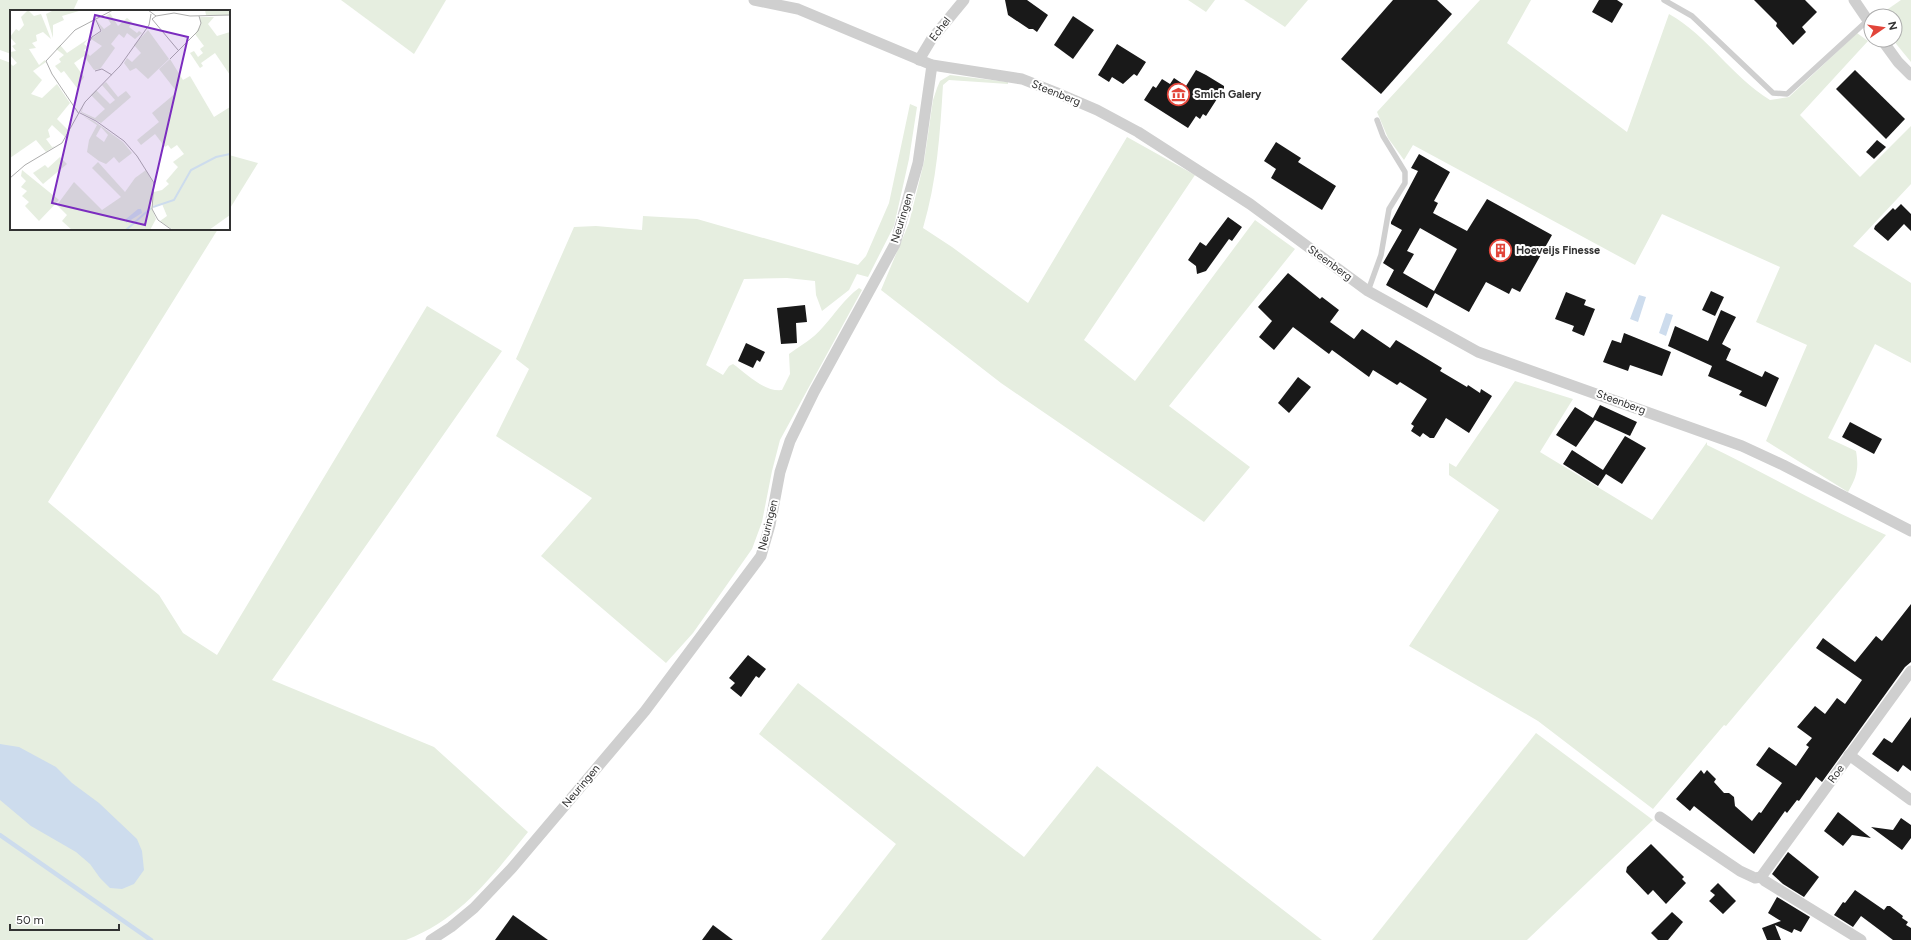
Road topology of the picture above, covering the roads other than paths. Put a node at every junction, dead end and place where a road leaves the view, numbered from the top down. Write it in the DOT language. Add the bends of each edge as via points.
graph roads {
  1 [pos="754,0"];
  2 [pos="964,0"];
  3 [pos="1664,0"];
  4 [pos="1854,0"];
  5 [pos="1863,13"];
  6 [pos="1863,29"];
  7 [pos="1888,48"];
  8 [pos="919,60"];
  9 [pos="932,65"];
  10 [pos="1911,75"];
  11 [pos="1376,120"];
  12 [pos="1368,291"];
  13 [pos="1911,531"];
  14 [pos="1911,671"];
  15 [pos="1849,755"];
  16 [pos="1911,800"];
  17 [pos="1660,818"];
  18 [pos="1761,877"];
  19 [pos="431,940"];
  20 [pos="1861,940"];
  1 -- 8 [label="street, Steenberg" via="798,10"];
  2 -- 8 [label="street, Echel" via="931,40"];
  3 -- 6 [label="lane" via="1692,16 1774,94 1787,94"];
  4 -- 5 [label="street"];
  7 -- 10 [label="street"];
  8 -- 9 [label="street, Steenberg"];
  9 -- 12 [label="street, Steenberg" via="1022,79 1097,110 1138,132 1210,178"];
  9 -- 19 [label="street, Neuringen" via="918,163 894,244 790,441 780,472 761,556 645,711 512,868 474,908"];
  11 -- 12 [label="lane" via="1405,172 1405,183 1389,210 1381,255"];
  12 -- 13 [label="street, Steenberg" via="1478,352 1742,446"];
  14 -- 15 [label="street, Roe"];
  15 -- 16 [label="street"];
  15 -- 18 [label="street, Roe"];
  17 -- 18 [label="street" via="1744,874 1755,878"];
  18 -- 20 [label="street"];
}
